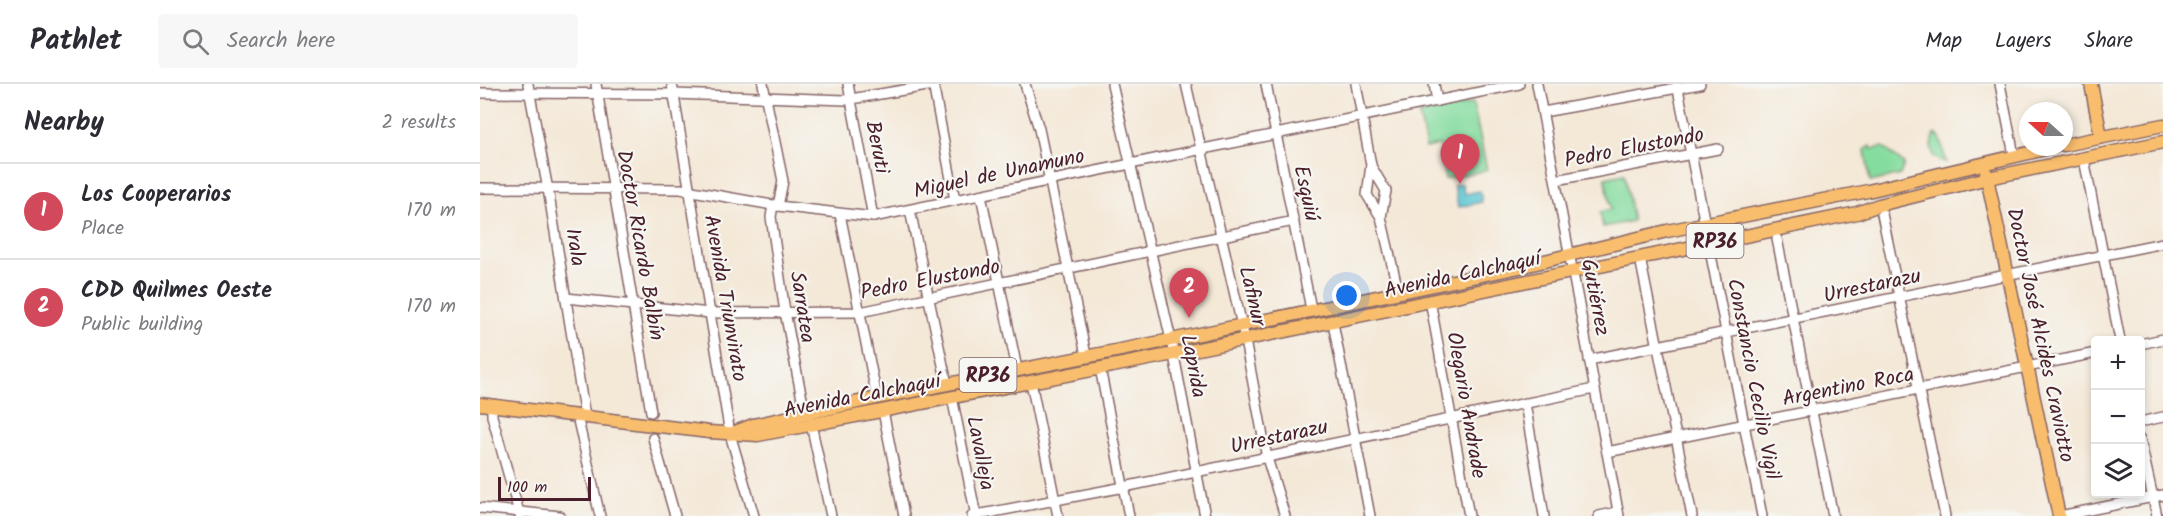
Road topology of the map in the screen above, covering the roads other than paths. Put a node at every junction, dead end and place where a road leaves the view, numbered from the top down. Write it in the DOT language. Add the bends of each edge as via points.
graph roads {
  1 [pos="763,84"];
  2 [pos="848,84"];
  3 [pos="1025,84"];
  4 [pos="1112,84"];
  5 [pos="1186,84"];
  6 [pos="1266,84"];
  7 [pos="1356,84"];
  8 [pos="1434,84"];
  9 [pos="1519,84"];
  10 [pos="1537,84"];
  11 [pos="1700,84"];
  12 [pos="2000,84"];
  13 [pos="2091,84"];
  14 [pos="933,85"];
  15 [pos="1677,86"];
  16 [pos="529,88"];
  17 [pos="597,89"];
  18 [pos="673,89"];
  19 [pos="480,93"];
  20 [pos="765,98"];
  21 [pos="851,100"];
  22 [pos="1437,101"];
  23 [pos="1543,112"];
  24 [pos="1362,117"];
  25 [pos="2163,125"];
  26 [pos="1276,134"];
  27 [pos="2163,142"];
  28 [pos="2073,145"];
  29 [pos="2104,146"];
  30 [pos="1718,149"];
  31 [pos="1202,150"];
  32 [pos="1691,154"];
  33 [pos="2019,154"];
  34 [pos="2014,155"];
  35 [pos="2084,159"];
  36 [pos="1983,163"];
  37 [pos="1131,164"];
  38 [pos="1371,165"];
  39 [pos="2033,169"];
  40 [pos="1950,171"];
  41 [pos="1988,178"];
  42 [pos="1556,180"];
  43 [pos="1048,181"];
  44 [pos="1954,187"];
  45 [pos="480,188"];
  46 [pos="547,188"];
  47 [pos="613,188"];
  48 [pos="690,191"];
  49 [pos="981,195"];
  50 [pos="955,200"];
  51 [pos="776,206"];
  52 [pos="910,210"];
  53 [pos="840,214"];
  54 [pos="1882,214"];
  55 [pos="873,217"];
  56 [pos="1381,217"];
  57 [pos="1294,221"];
  58 [pos="1706,224"];
  59 [pos="1221,237"];
  60 [pos="1777,239"];
  61 [pos="2163,243"];
  62 [pos="1710,250"];
  63 [pos="1151,252"];
  64 [pos="2104,255"];
  65 [pos="1569,256"];
  66 [pos="1640,258"];
  67 [pos="1068,269"];
  68 [pos="1573,272"];
  69 [pos="2008,274"];
  70 [pos="998,284"];
  71 [pos="1398,291"];
  72 [pos="1900,297"];
  73 [pos="566,298"];
  74 [pos="929,298"];
  75 [pos="1430,300"];
  76 [pos="634,305"];
  77 [pos="1311,309"];
  78 [pos="785,312"];
  79 [pos="860,312"];
  80 [pos="710,313"];
  81 [pos="1794,320"];
  82 [pos="1242,324"];
  83 [pos="1334,328"];
  84 [pos="1726,333"];
  85 [pos="2119,336"];
  86 [pos="1244,338"];
  87 [pos="2163,339"];
  88 [pos="1171,340"];
  89 [pos="2145,343"];
  90 [pos="1659,347"];
  91 [pos="1174,354"];
  92 [pos="2091,354"];
  93 [pos="1086,355"];
  94 [pos="1589,360"];
  95 [pos="2027,367"];
  96 [pos="1100,368"];
  97 [pos="1017,369"];
  98 [pos="1031,382"];
  99 [pos="947,384"];
  100 [pos="1594,389"];
  101 [pos="1920,390"];
  102 [pos="952,397"];
  103 [pos="877,398"];
  104 [pos="1525,403"];
  105 [pos="486,404"];
  106 [pos="883,411"];
  107 [pos="1813,411"];
  108 [pos="651,412"];
  109 [pos="581,416"];
  110 [pos="2163,417"];
  111 [pos="1452,418"];
  112 [pos="808,419"];
  113 [pos="2145,421"];
  114 [pos="1744,426"];
  115 [pos="730,434"];
  116 [pos="653,438"];
  117 [pos="1355,438"];
  118 [pos="1677,439"];
  119 [pos="2141,444"];
  120 [pos="1607,452"];
  121 [pos="1267,458"];
  122 [pos="1195,472"];
  123 [pos="1124,488"];
  124 [pos="2163,495"];
  125 [pos="2153,497"];
  126 [pos="1055,500"];
  127 [pos="480,508"];
  128 [pos="520,514"];
  129 [pos="1618,514"];
  130 [pos="560,516"];
  131 [pos="600,516"];
  132 [pos="675,516"];
  133 [pos="754,516"];
  134 [pos="831,516"];
  135 [pos="903,516"];
  136 [pos="974,516"];
  137 [pos="1058,516"];
  138 [pos="1129,516"];
  139 [pos="1205,516"];
  140 [pos="1285,516"];
  141 [pos="1370,516"];
  142 [pos="1470,516"];
  143 [pos="1544,516"];
  144 [pos="1599,516"];
  145 [pos="1692,516"];
  146 [pos="1762,516"];
  147 [pos="1833,516"];
  148 [pos="1945,516"];
  149 [pos="2060,516"];
  150 [pos="2157,516"];
  1 -- 20 [label="street, Sarratea"];
  2 -- 21 [label="street, Beruti"];
  3 -- 43 [label="street" via="1039,129"];
  4 -- 37 [label="street, Laprida"];
  5 -- 31 [label="street, Lafinur"];
  6 -- 26 [label="street, Esquiú"];
  7 -- 24 [label="street"];
  8 -- 22 [label="street"];
  9 -- 22 [label="street, Miguel de Unamuno"];
  10 -- 23 [label="street, Gutiérrez"];
  11 -- 15 [label="street"];
  12 -- 34 [label="street"];
  13 -- 29 [label="main road"];
  14 -- 21 [label="street"];
  14 -- 50 [label="street"];
  15 -- 23 [label="street"];
  15 -- 32 [label="street"];
  16 -- 17 [label="street"];
  16 -- 19 [label="street"];
  16 -- 46 [label="street, Irala"];
  17 -- 18 [label="street"];
  17 -- 47 [label="street, Doctor Ricardo Balbín"];
  18 -- 20 [label="street"];
  18 -- 48 [label="street, Avenida Triunvirato"];
  20 -- 21 [label="street"];
  20 -- 51 [label="street, Sarratea" via="783,181"];
  21 -- 55 [label="street, Beruti"];
  22 -- 24 [label="street, Miguel de Unamuno"];
  23 -- 42 [label="street, Gutiérrez"];
  24 -- 26 [label="street, Miguel de Unamuno"];
  24 -- 38 [label="street"];
  25 -- 29 [label="main road"];
  26 -- 31 [label="street, Miguel de Unamuno"];
  26 -- 57 [label="street, Esquiú"];
  27 -- 29 [label="main road"];
  28 -- 29 [label="main road"];
  29 -- 35 [label="main road"];
  29 -- 39 [label="main road"];
  30 -- 32 [label="street, Pedro Elustondo"];
  31 -- 37 [label="street, Miguel de Unamuno"];
  31 -- 59 [label="street, Lafinur"];
  32 -- 42 [label="street, Pedro Elustondo"];
  32 -- 58 [label="street"];
  33 -- 34 [label="main road, Avenida Calchaquí / RP36"];
  34 -- 36 [label="main road, Avenida Calchaquí / RP36"];
  35 -- 39 [label="main road"];
  35 -- 64 [label="street"];
  36 -- 40 [label="main road, Avenida Calchaquí / RP36"];
  36 -- 41 [label="main road, Doctor José Alcides Craviotto"];
  37 -- 43 [label="street, Miguel de Unamuno"];
  37 -- 63 [label="street, Laprida"];
  38 -- 56 [label="street" via="1367,195"];
  38 -- 56 [label="street" via="1386,191"];
  39 -- 41 [label="main road"];
  40 -- 44 [label="main road"];
  40 -- 58 [label="main road, Avenida Calchaquí / RP36"];
  41 -- 44 [label="main road"];
  41 -- 69 [label="main road, Doctor José Alcides Craviotto"];
  42 -- 65 [label="street, Gutiérrez"];
  43 -- 49 [label="street, Miguel de Unamuno"];
  43 -- 67 [label="street"];
  44 -- 66 [label="main road, Avenida Calchaquí / RP36" via="1950,193"];
  45 -- 46 [label="street, Miguel de Unamuno"];
  46 -- 47 [label="street, Miguel de Unamuno"];
  46 -- 73 [label="street, Irala"];
  47 -- 48 [label="street, Miguel de Unamuno"];
  47 -- 76 [label="street, Doctor Ricardo Balbín"];
  48 -- 51 [label="street, Miguel de Unamuno"];
  48 -- 80 [label="street, Avenida Triunvirato"];
  49 -- 50 [label="street, Miguel de Unamuno"];
  49 -- 70 [label="street"];
  50 -- 52 [label="street, Miguel de Unamuno"];
  51 -- 53 [label="street, Miguel de Unamuno"];
  51 -- 78 [label="street, Sarratea" via="771,217"];
  52 -- 55 [label="street, Miguel de Unamuno"];
  52 -- 74 [label="street"];
  53 -- 55 [label="street, Miguel de Unamuno"];
  53 -- 79 [label="street"];
  54 -- 72 [label="street"];
  56 -- 71 [label="street"];
  57 -- 59 [label="street, Pedro Elustondo"];
  57 -- 77 [label="street, Esquiú"];
  58 -- 65 [label="main road, Avenida Calchaquí / RP36"];
  59 -- 63 [label="street, Pedro Elustondo"];
  59 -- 82 [label="street, Lafinur"];
  60 -- 81 [label="street"];
  61 -- 64 [label="street, Urrestarazu"];
  62 -- 84 [label="street, Constancio Cecilio Vigil"];
  63 -- 67 [label="street, Pedro Elustondo"];
  63 -- 88 [label="street, Laprida"];
  64 -- 69 [label="street, Urrestarazu"];
  64 -- 85 [label="street"];
  65 -- 68 [label="street, Gutiérrez"];
  65 -- 71 [label="main road, Avenida Calchaquí / RP36"];
  66 -- 68 [label="main road, Avenida Calchaquí / RP36"];
  66 -- 90 [label="street"];
  67 -- 70 [label="street, Pedro Elustondo"];
  67 -- 93 [label="street"];
  68 -- 75 [label="main road, Avenida Calchaquí / RP36"];
  68 -- 94 [label="street, Gutiérrez"];
  69 -- 72 [label="street, Urrestarazu"];
  69 -- 95 [label="main road, Doctor José Alcides Craviotto"];
  70 -- 74 [label="street, Pedro Elustondo"];
  70 -- 97 [label="street"];
  71 -- 77 [label="main road, Avenida Calchaquí / RP36"];
  72 -- 81 [label="street, Urrestarazu"];
  72 -- 101 [label="street"];
  73 -- 76 [label="street, Pedro Elustondo"];
  73 -- 109 [label="street, Irala"];
  74 -- 79 [label="street, Pedro Elustondo"];
  74 -- 99 [label="street"];
  75 -- 86 [label="main road, Avenida Calchaquí / RP36"];
  75 -- 111 [label="street, Olegario Andrade"];
  76 -- 80 [label="street, Pedro Elustondo"];
  76 -- 108 [label="street, Doctor Ricardo Balbín"];
  77 -- 82 [label="main road, Avenida Calchaquí / RP36"];
  78 -- 79 [label="street, Pedro Elustondo"];
  78 -- 80 [label="street, Pedro Elustondo"];
  78 -- 112 [label="street, Sarratea"];
  79 -- 103 [label="street"];
  80 -- 115 [label="street, Avenida Triunvirato"];
  81 -- 84 [label="street, Urrestarazu"];
  81 -- 107 [label="street"];
  82 -- 86 [label="street, Lafinur"];
  82 -- 88 [label="main road, Avenida Calchaquí / RP36"];
  83 -- 117 [label="street"];
  84 -- 90 [label="street, Urrestarazu"];
  84 -- 114 [label="street, Constancio Cecilio Vigil"];
  86 -- 91 [label="main road, Avenida Calchaquí / RP36"];
  86 -- 121 [label="street, Lafinur"];
  87 -- 89 [label="street"];
  88 -- 91 [label="street, Laprida"];
  88 -- 93 [label="main road, Avenida Calchaquí / RP36"];
  90 -- 94 [label="street, Urrestarazu"];
  90 -- 118 [label="street"];
  91 -- 96 [label="main road, Avenida Calchaquí / RP36"];
  91 -- 122 [label="street, Laprida"];
  92 -- 95 [label="street, Argentino Roca"];
  93 -- 97 [label="main road, Avenida Calchaquí / RP36"];
  94 -- 100 [label="street, Gutiérrez"];
  95 -- 101 [label="street, Argentino Roca"];
  95 -- 149 [label="main road, Doctor José Alcides Craviotto"];
  96 -- 98 [label="main road, Avenida Calchaquí / RP36"];
  96 -- 123 [label="street"];
  97 -- 99 [label="main road, Avenida Calchaquí / RP36"];
  98 -- 102 [label="main road, Avenida Calchaquí / RP36"];
  98 -- 126 [label="street"];
  99 -- 103 [label="main road, Avenida Calchaquí / RP36"];
  100 -- 104 [label="street, Urrestarazu"];
  100 -- 120 [label="street, Gutiérrez"];
  101 -- 107 [label="street, Argentino Roca"];
  101 -- 148 [label="street"];
  102 -- 106 [label="main road, Avenida Calchaquí / RP36"];
  102 -- 136 [label="street, Lavalleja"];
  103 -- 112 [label="main road, Avenida Calchaquí / RP36"];
  104 -- 111 [label="street, Urrestarazu"];
  104 -- 143 [label="street"];
  105 -- 109 [label="main road, Avenida Calchaquí / RP36"];
  105 -- 128 [label="street"];
  106 -- 112 [label="main road, Avenida Calchaquí / RP36"];
  106 -- 135 [label="street"];
  107 -- 114 [label="street, Argentino Roca"];
  107 -- 147 [label="street"];
  109 -- 115 [label="main road, Avenida Calchaquí / RP36"];
  109 -- 131 [label="street, Irala"];
  110 -- 113 [label="street"];
  111 -- 117 [label="street, Urrestarazu"];
  111 -- 142 [label="street, Olegario Andrade"];
  112 -- 115 [label="main road, Avenida Calchaquí / RP36" via="753,425"];
  112 -- 134 [label="street, Sarratea"];
  114 -- 118 [label="street, Argentino Roca"];
  114 -- 146 [label="street, Constancio Cecilio Vigil"];
  115 -- 133 [label="street, Avenida Triunvirato"];
  116 -- 132 [label="street"];
  117 -- 121 [label="street, Urrestarazu"];
  117 -- 141 [label="street"];
  118 -- 120 [label="street, Argentino Roca"];
  118 -- 145 [label="street"];
  119 -- 125 [label="street"];
  120 -- 129 [label="street, Gutiérrez"];
  121 -- 122 [label="street, Urrestarazu"];
  121 -- 140 [label="street, Lafinur"];
  122 -- 123 [label="street, Urrestarazu"];
  122 -- 139 [label="street, Laprida"];
  123 -- 126 [label="street, Urrestarazu"];
  123 -- 138 [label="street"];
  124 -- 125 [label="street"];
  125 -- 149 [label="street"];
  125 -- 150 [label="street"];
  126 -- 136 [label="street, Urrestarazu"];
  126 -- 137 [label="street"];
  127 -- 128 [label="street"];
  128 -- 130 [label="street"];
  129 -- 144 [label="street"];
}
